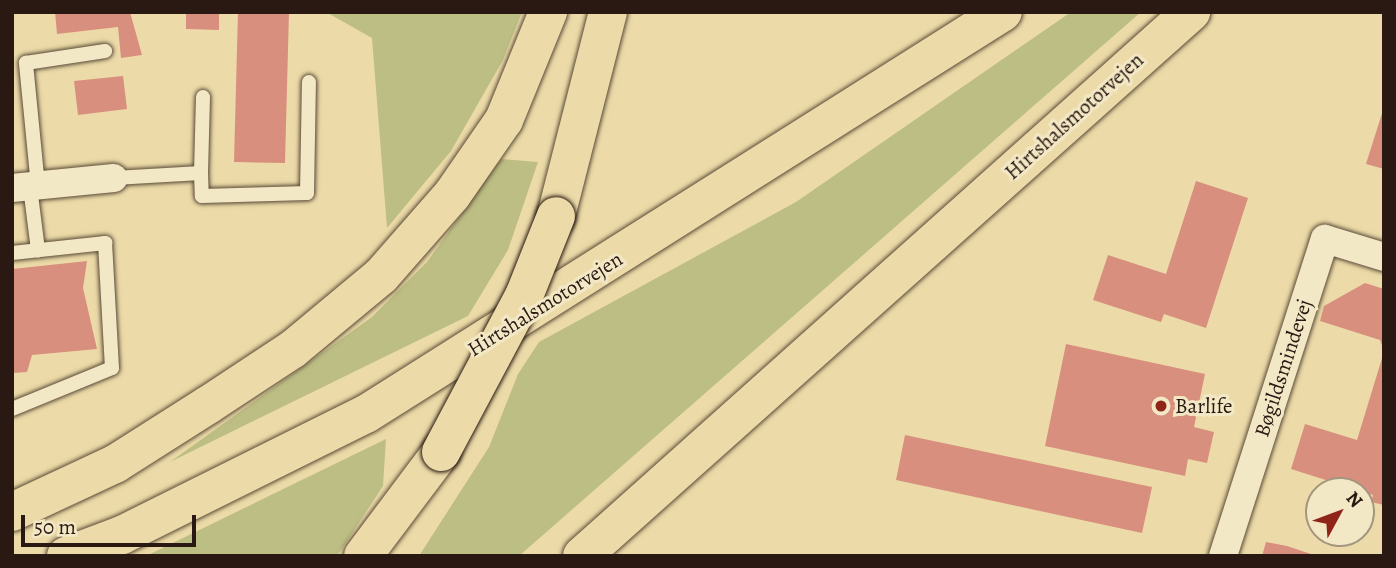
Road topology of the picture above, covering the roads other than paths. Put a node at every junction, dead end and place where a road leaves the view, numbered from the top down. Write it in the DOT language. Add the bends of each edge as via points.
graph roads {
  1 [pos="548,12"];
  2 [pos="608,12"];
  3 [pos="1003,12"];
  4 [pos="1191,12"];
  5 [pos="105,51"];
  6 [pos="309,82"];
  7 [pos="203,97"];
  8 [pos="201,173"];
  9 [pos="114,178"];
  10 [pos="26,187"];
  11 [pos="38,250"];
  12 [pos="12,253"];
  13 [pos="1384,257"];
  14 [pos="12,409"];
  15 [pos="12,512"];
  16 [pos="65,556"];
  17 [pos="363,556"];
  18 [pos="582,556"];
  19 [pos="1223,556"];
  1 -- 15 [label="highway" via="504,120 452,195 381,276 293,349 208,405 115,464"];
  2 -- 17 [label="highway, bridge" via="556,216 524,296 442,452"];
  3 -- 16 [label="highway, Hirtshalsmotorvejen" via="366,414 122,535"];
  4 -- 18 [label="highway, Hirtshalsmotorvejen"];
  5 -- 10 [label="lane" via="26,63"];
  6 -- 8 [label="lane" via="307,193 202,196"];
  7 -- 8 [label="lane"];
  8 -- 9 [label="lane"];
  9 -- 10 [label="street"];
  10 -- 11 [label="lane"];
  11 -- 12 [label="lane"];
  11 -- 14 [label="lane" via="106,243 112,368"];
  13 -- 19 [label="street, Bøgildsmindevej" via="1325,239"];
}
